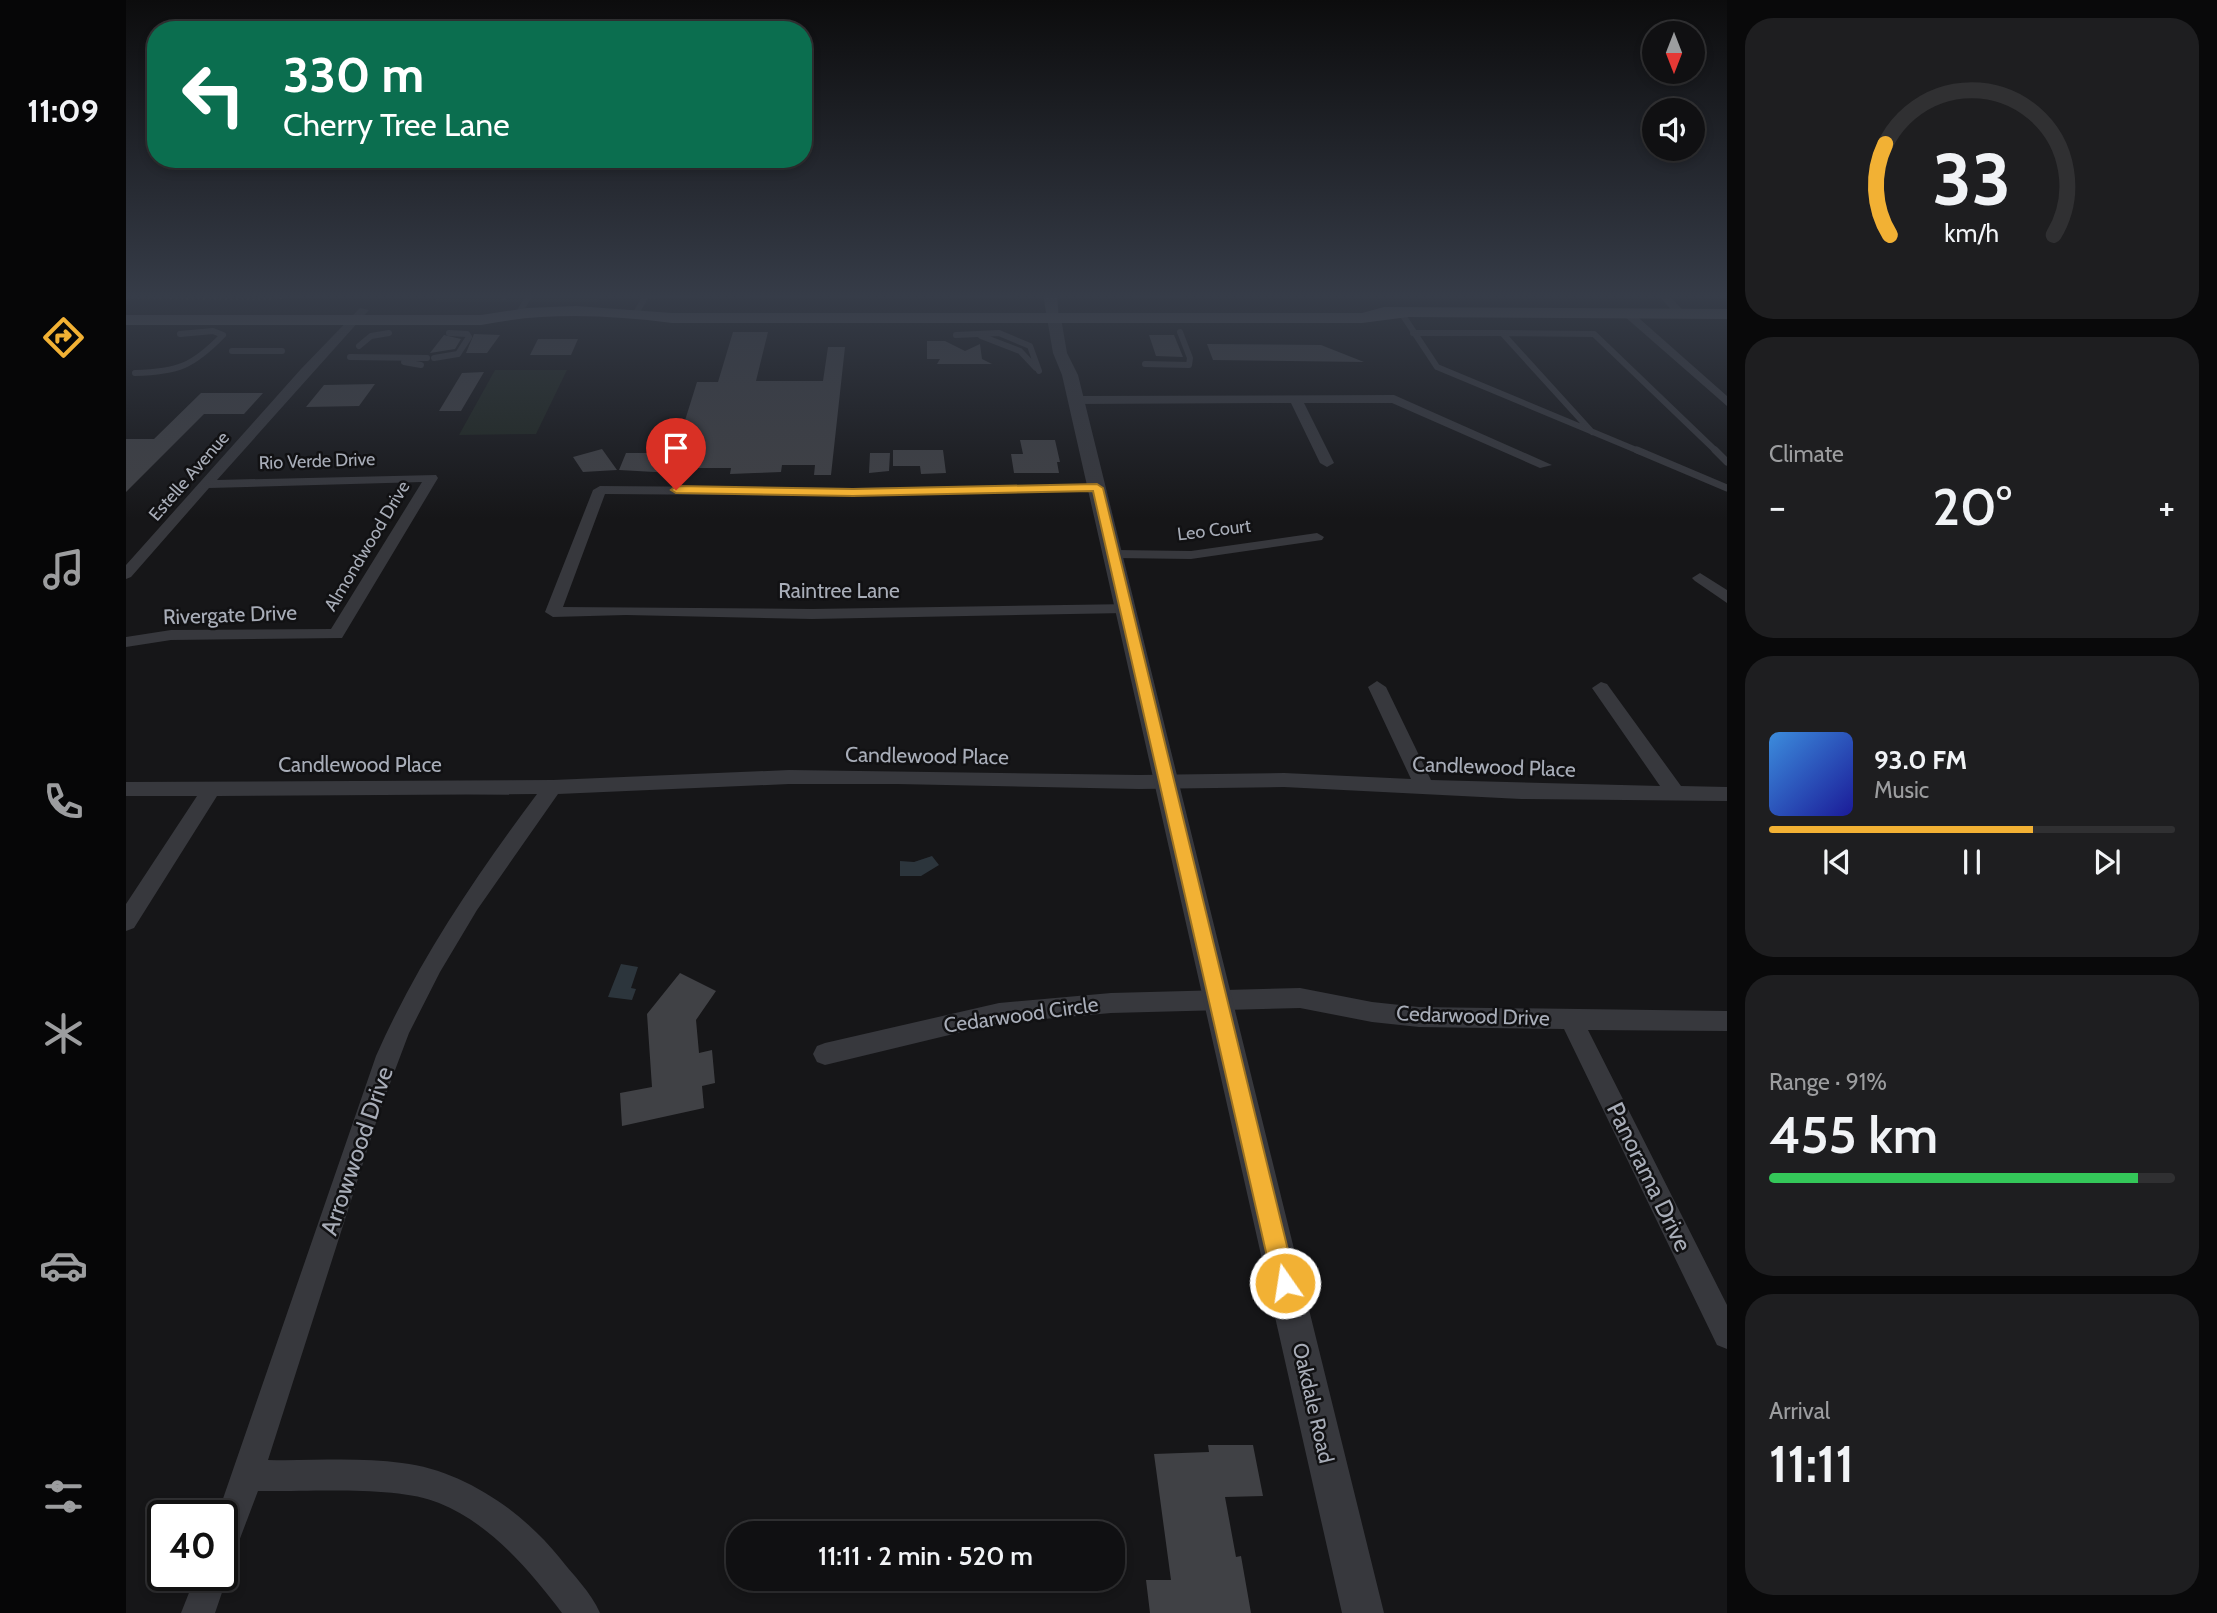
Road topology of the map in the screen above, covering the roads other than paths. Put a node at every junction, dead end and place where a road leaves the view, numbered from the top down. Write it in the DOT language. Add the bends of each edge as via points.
graph roads {
  1 [pos="183,369"];
  2 [pos="310,369"];
  3 [pos="1067,369"];
  4 [pos="1442,369"];
  5 [pos="1535,369"];
  6 [pos="1631,369"];
  7 [pos="1690,369"];
  8 [pos="135,373"];
  9 [pos="1076,400"];
  10 [pos="1295,400"];
  11 [pos="1726,401"];
  12 [pos="1592,432"];
  13 [pos="1727,462"];
  14 [pos="1327,463"];
  15 [pos="1545,465"];
  16 [pos="430,478"];
  17 [pos="205,484"];
  18 [pos="1097,488"];
  19 [pos="1727,488"];
  20 [pos="1317,537"];
  21 [pos="1115,554"];
  22 [pos="126,574"];
  23 [pos="1700,578"];
  24 [pos="1727,598"];
  25 [pos="1126,608"];
  26 [pos="336,634"];
  27 [pos="126,642"];
  28 [pos="1377,687"];
  29 [pos="1601,688"];
  30 [pos="1168,781"];
  31 [pos="553,787"];
  32 [pos="1425,788"];
  33 [pos="126,789"];
  34 [pos="212,789"];
  35 [pos="1675,793"];
  36 [pos="1727,794"];
  37 [pos="126,922"];
  38 [pos="1220,999"];
  39 [pos="1570,1019"];
  40 [pos="1727,1021"];
  41 [pos="825,1054"];
  42 [pos="1727,1335"];
  43 [pos="248,1475"];
  44 [pos="238,1502"];
  45 [pos="206,1591"];
  46 [pos="198,1613"];
  47 [pos="583,1613"];
  48 [pos="1363,1613"];
  1 -- 8 [label="lane"];
  2 -- 17 [label="street, Estelle Avenue"];
  3 -- 9 [label="street, Oakdale Road"];
  4 -- 12 [label="lane"];
  5 -- 12 [label="lane"];
  6 -- 13 [label="lane"];
  7 -- 11 [label="street"];
  9 -- 10 [label="street"];
  9 -- 18 [label="street, Oakdale Road"];
  10 -- 14 [label="street"];
  10 -- 15 [label="street" via="1394,399"];
  12 -- 19 [label="lane"];
  16 -- 17 [label="street, Rio Verde Drive"];
  16 -- 26 [label="street, Almondwood Drive"];
  17 -- 22 [label="street, Estelle Avenue"];
  18 -- 21 [label="street, Oakdale Road"];
  18 -- 25 [label="street, Raintree Lane" via="600,490 552,612 812,614"];
  20 -- 21 [label="street, Leo Court" via="1191,555"];
  21 -- 25 [label="street, Oakdale Road"];
  23 -- 24 [label="street"];
  25 -- 30 [label="street, Oakdale Road"];
  26 -- 27 [label="street, Rivergate Drive" via="171,635"];
  28 -- 32 [label="street"];
  29 -- 35 [label="street"];
  30 -- 31 [label="street, Candlewood Place" via="789,777"];
  30 -- 32 [label="street, Candlewood Place" via="1284,780"];
  30 -- 38 [label="street, Oakdale Road"];
  31 -- 34 [label="street, Candlewood Place"];
  31 -- 43 [label="street, Arrowwood Drive" via="483,883 398,1031"];
  32 -- 35 [label="street, Candlewood Place"];
  33 -- 34 [label="street, Candlewood Place"];
  34 -- 37 [label="street"];
  35 -- 36 [label="street, Candlewood Place"];
  38 -- 39 [label="street, Cedarwood Drive" via="1300,998 1419,1017"];
  38 -- 41 [label="street, Cedarwood Circle" via="999,1013"];
  38 -- 48 [label="street, Oakdale Road"];
  39 -- 40 [label="street, Cedarwood Drive"];
  39 -- 42 [label="street, Panorama Drive"];
  43 -- 44 [label="street, Arrowwood Drive"];
  43 -- 47 [label="street" via="402,1478 444,1488 487,1512 536,1553"];
  45 -- 46 [label="street"];
}
